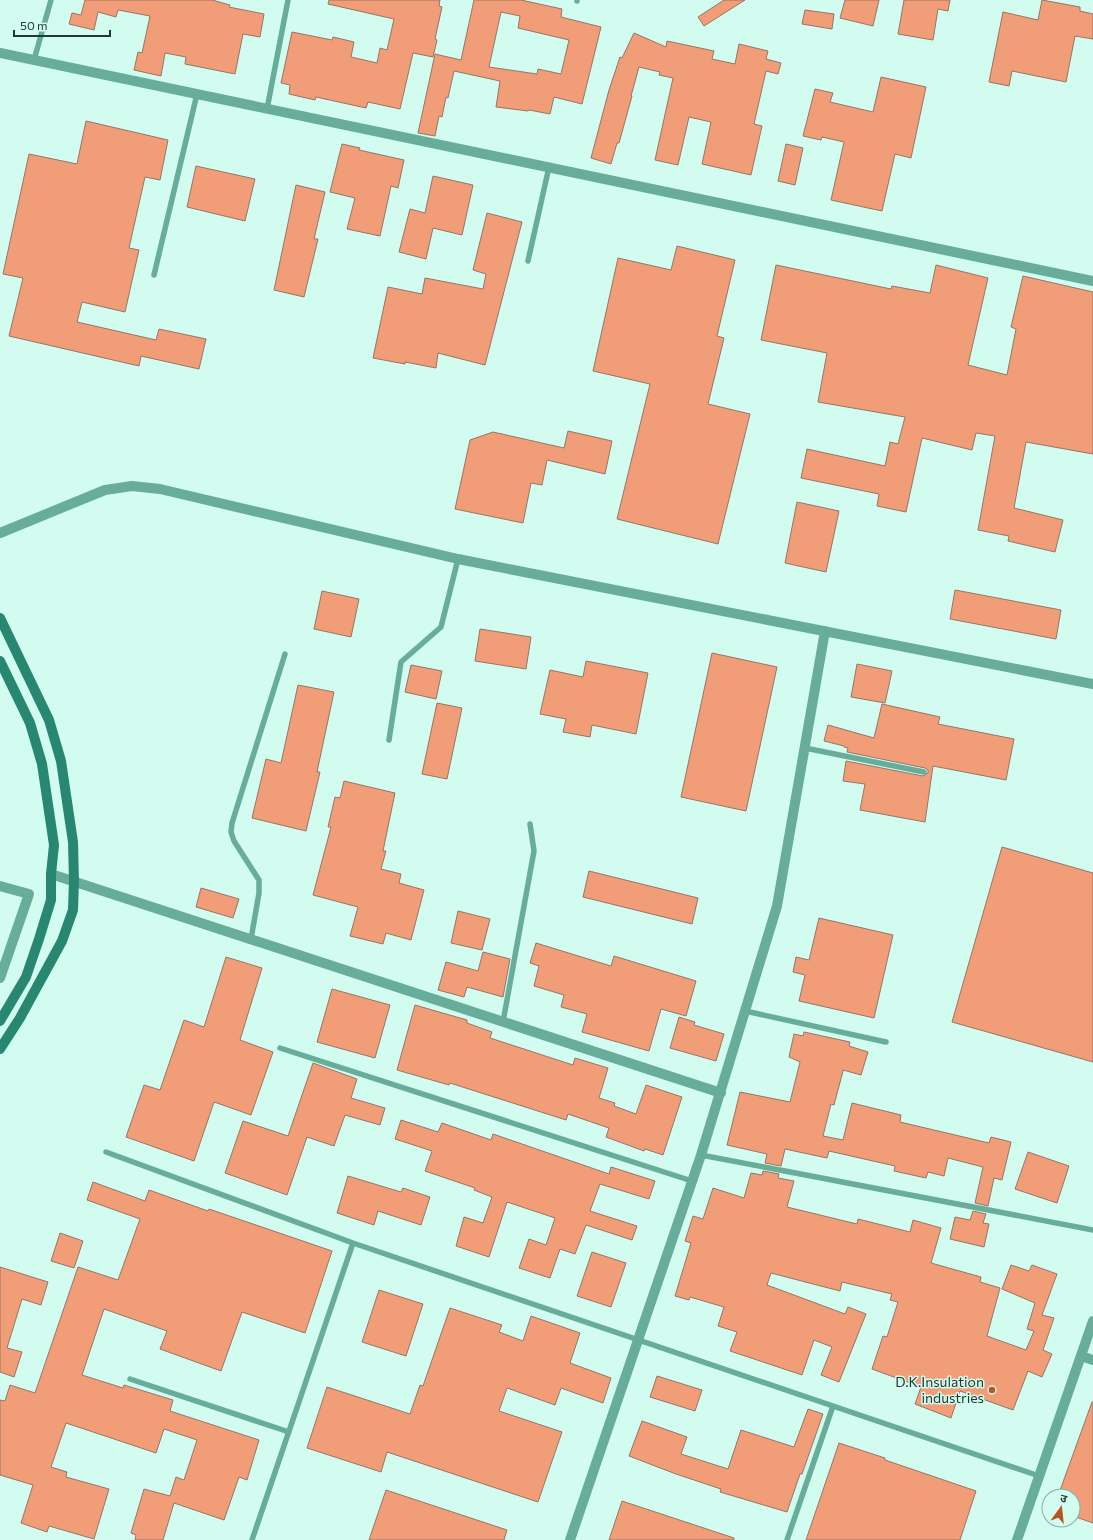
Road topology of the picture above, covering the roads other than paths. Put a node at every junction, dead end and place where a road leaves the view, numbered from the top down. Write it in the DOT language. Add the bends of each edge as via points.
graph roads {
  1 [pos="51,0"];
  2 [pos="288,0"];
  3 [pos="0,53"];
  4 [pos="34,60"];
  5 [pos="197,94"];
  6 [pos="267,109"];
  7 [pos="548,167"];
  8 [pos="528,260"];
  9 [pos="154,275"];
  10 [pos="1093,281"];
  11 [pos="0,533"];
  12 [pos="458,559"];
  13 [pos="0,618"];
  14 [pos="825,632"];
  15 [pos="285,654"];
  16 [pos="0,661"];
  17 [pos="1093,684"];
  18 [pos="389,740"];
  19 [pos="805,748"];
  20 [pos="924,772"];
  21 [pos="530,824"];
  22 [pos="51,874"];
  23 [pos="74,881"];
  24 [pos="0,886"];
  25 [pos="250,939"];
  26 [pos="0,978"];
  27 [pos="745,1011"];
  28 [pos="0,1021"];
  29 [pos="503,1022"];
  30 [pos="886,1042"];
  31 [pos="280,1048"];
  32 [pos="0,1049"];
  33 [pos="721,1093"];
  34 [pos="106,1152"];
  35 [pos="701,1155"];
  36 [pos="692,1181"];
  37 [pos="1093,1230"];
  38 [pos="353,1243"];
  39 [pos="1093,1321"];
  40 [pos="639,1340"];
  41 [pos="1081,1356"];
  42 [pos="1093,1360"];
  43 [pos="130,1379"];
  44 [pos="833,1406"];
  45 [pos="289,1432"];
  46 [pos="1039,1476"];
  47 [pos="252,1540"];
  48 [pos="570,1540"];
  49 [pos="788,1540"];
  50 [pos="1017,1540"];
  1 -- 4 [label="lane"];
  2 -- 6 [label="lane"];
  3 -- 4 [label="street"];
  4 -- 5 [label="street"];
  5 -- 6 [label="street"];
  5 -- 9 [label="lane"];
  6 -- 7 [label="street"];
  7 -- 8 [label="lane"];
  7 -- 10 [label="street"];
  11 -- 12 [label="street" via="104,490 132,486 160,489"];
  12 -- 14 [label="street"];
  12 -- 18 [label="lane" via="441,627 401,662"];
  13 -- 23 [label="street" via="49,720 61,761 73,842"];
  14 -- 17 [label="street"];
  14 -- 19 [label="street"];
  15 -- 25 [label="lane" via="232,822 231,832 234,841 259,880"];
  16 -- 22 [label="street" via="30,723 42,764 54,845"];
  19 -- 20 [label="lane"];
  19 -- 27 [label="street" via="777,906"];
  21 -- 29 [label="lane" via="534,851"];
  22 -- 23 [label="street"];
  22 -- 28 [label="street" via="51,900 26,977"];
  23 -- 25 [label="street"];
  23 -- 32 [label="street" via="73,910 62,941"];
  24 -- 26 [label="street" via="29,894"];
  25 -- 29 [label="street"];
  27 -- 30 [label="lane"];
  27 -- 33 [label="street"];
  29 -- 33 [label="street"];
  31 -- 36 [label="lane"];
  33 -- 35 [label="street"];
  34 -- 38 [label="lane"];
  35 -- 36 [label="street"];
  35 -- 37 [label="lane"];
  36 -- 40 [label="street"];
  38 -- 40 [label="lane"];
  38 -- 45 [label="lane"];
  39 -- 41 [label="street"];
  40 -- 44 [label="lane"];
  40 -- 48 [label="street"];
  41 -- 42 [label="street"];
  41 -- 46 [label="street"];
  43 -- 45 [label="lane"];
  44 -- 46 [label="lane"];
  44 -- 49 [label="lane"];
  45 -- 47 [label="lane"];
  46 -- 50 [label="street"];
}
